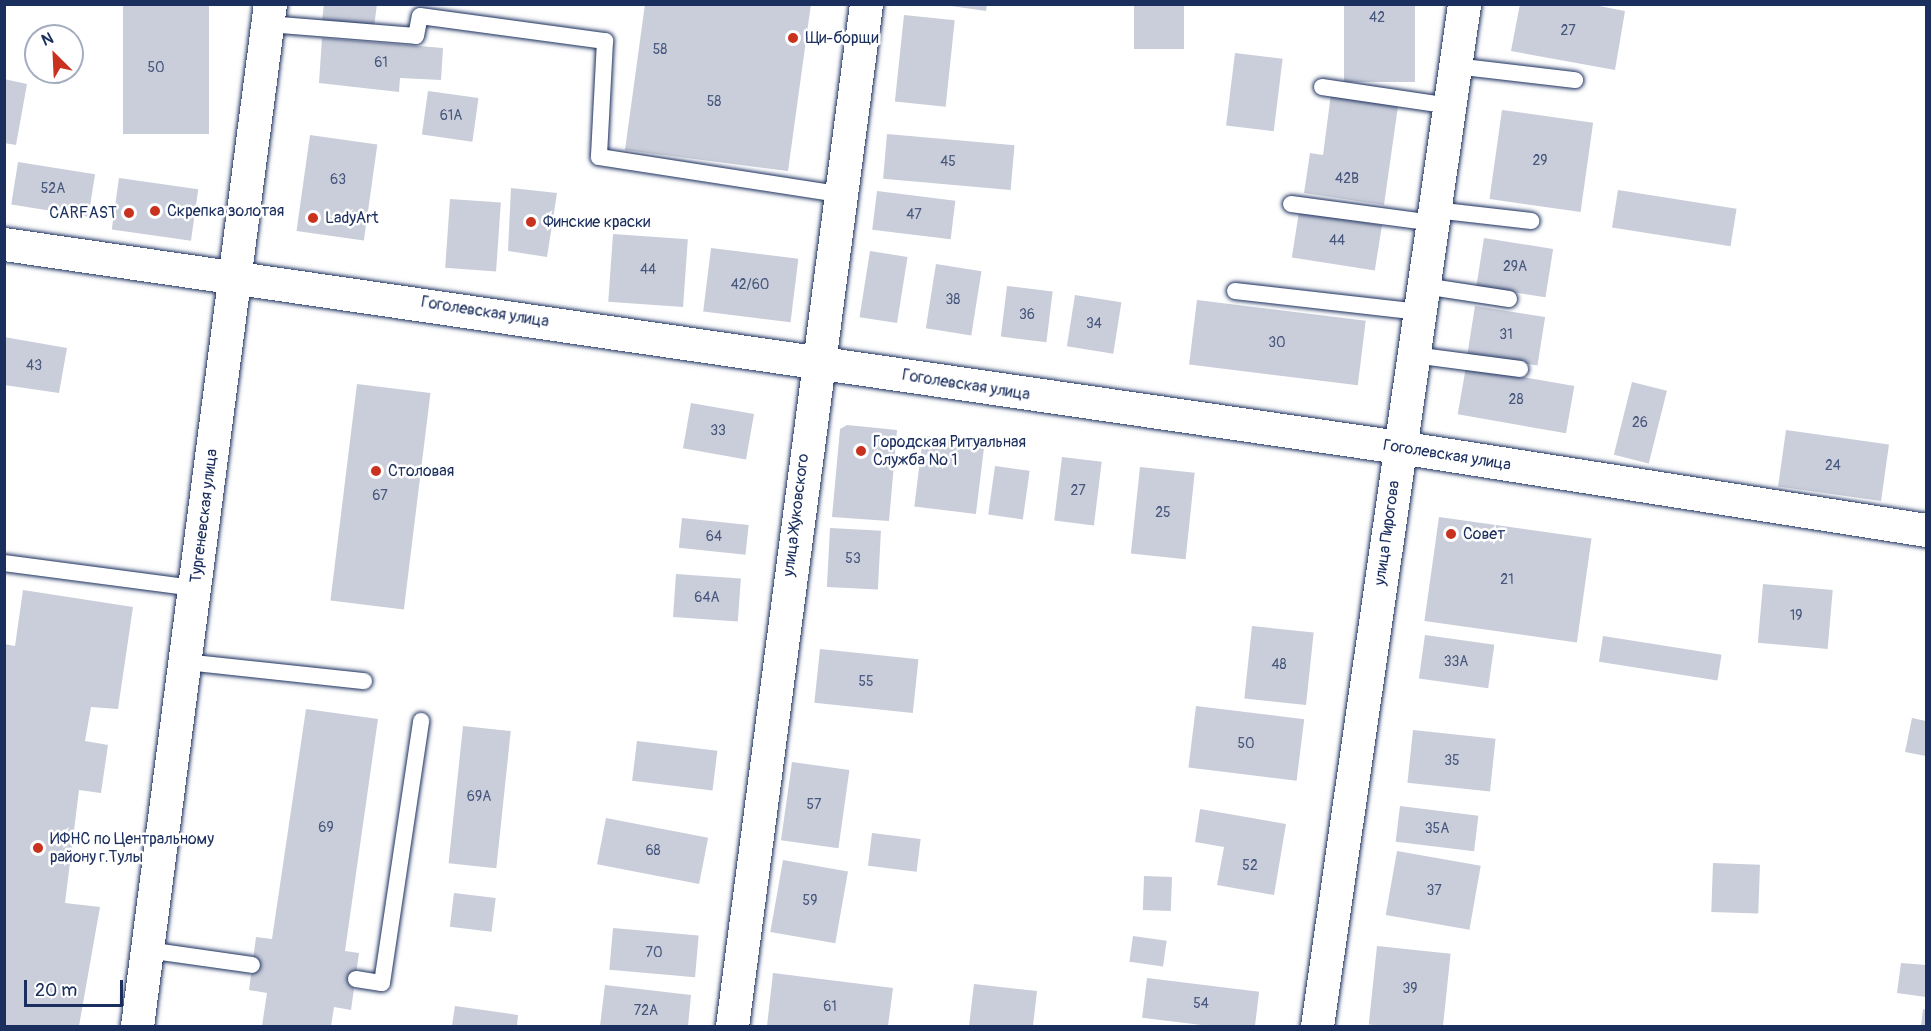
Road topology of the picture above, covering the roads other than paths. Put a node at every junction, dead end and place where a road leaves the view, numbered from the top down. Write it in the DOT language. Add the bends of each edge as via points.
graph roads {
  1 [pos="866,4"];
  2 [pos="1464,4"];
  3 [pos="269,14"];
  4 [pos="1455,66"];
  5 [pos="1575,80"];
  6 [pos="1323,87"];
  7 [pos="1450,106"];
  8 [pos="839,194"];
  9 [pos="1291,204"];
  10 [pos="1434,217"];
  11 [pos="1531,221"];
  12 [pos="4,244"];
  13 [pos="236,274"];
  14 [pos="1235,291"];
  15 [pos="1422,299"];
  16 [pos="1509,299"];
  17 [pos="1414,355"];
  18 [pos="815,362"];
  19 [pos="1520,369"];
  20 [pos="1399,447"];
  21 [pos="1926,530"];
  22 [pos="4,563"];
  23 [pos="194,588"];
  24 [pos="185,662"];
  25 [pos="364,681"];
  26 [pos="421,721"];
  27 [pos="147,950"];
  28 [pos="252,965"];
  29 [pos="356,979"];
  30 [pos="137,1026"];
  31 [pos="732,1026"];
  32 [pos="1317,1026"];
  1 -- 8 [label="street, улица Жуковского"];
  2 -- 4 [label="street, улица Пирогова"];
  3 -- 8 [label="lane" via="416,36 420,16 605,41 599,157"];
  3 -- 13 [label="street, Тургеневская улица"];
  4 -- 5 [label="lane"];
  4 -- 7 [label="street, улица Пирогова"];
  6 -- 7 [label="lane"];
  7 -- 10 [label="street, улица Пирогова"];
  8 -- 18 [label="street, улица Жуковского"];
  9 -- 10 [label="lane"];
  10 -- 11 [label="lane"];
  10 -- 15 [label="street, улица Пирогова"];
  12 -- 13 [label="street, Гоголевская улица"];
  13 -- 18 [label="street, Гоголевская улица"];
  13 -- 23 [label="street, Тургеневская улица"];
  14 -- 15 [label="lane"];
  15 -- 16 [label="lane"];
  15 -- 17 [label="street, улица Пирогова"];
  17 -- 19 [label="lane"];
  17 -- 20 [label="street, улица Пирогова"];
  18 -- 20 [label="street, Гоголевская улица"];
  18 -- 31 [label="street, улица Жуковского"];
  20 -- 21 [label="street, Гоголевская улица"];
  20 -- 32 [label="street, улица Пирогова"];
  22 -- 23 [label="lane"];
  23 -- 24 [label="street, Тургеневская улица"];
  24 -- 25 [label="lane"];
  24 -- 27 [label="street, Тургеневская улица"];
  26 -- 29 [label="lane" via="382,983"];
  27 -- 28 [label="lane"];
  27 -- 30 [label="street, Тургеневская улица"];
}
